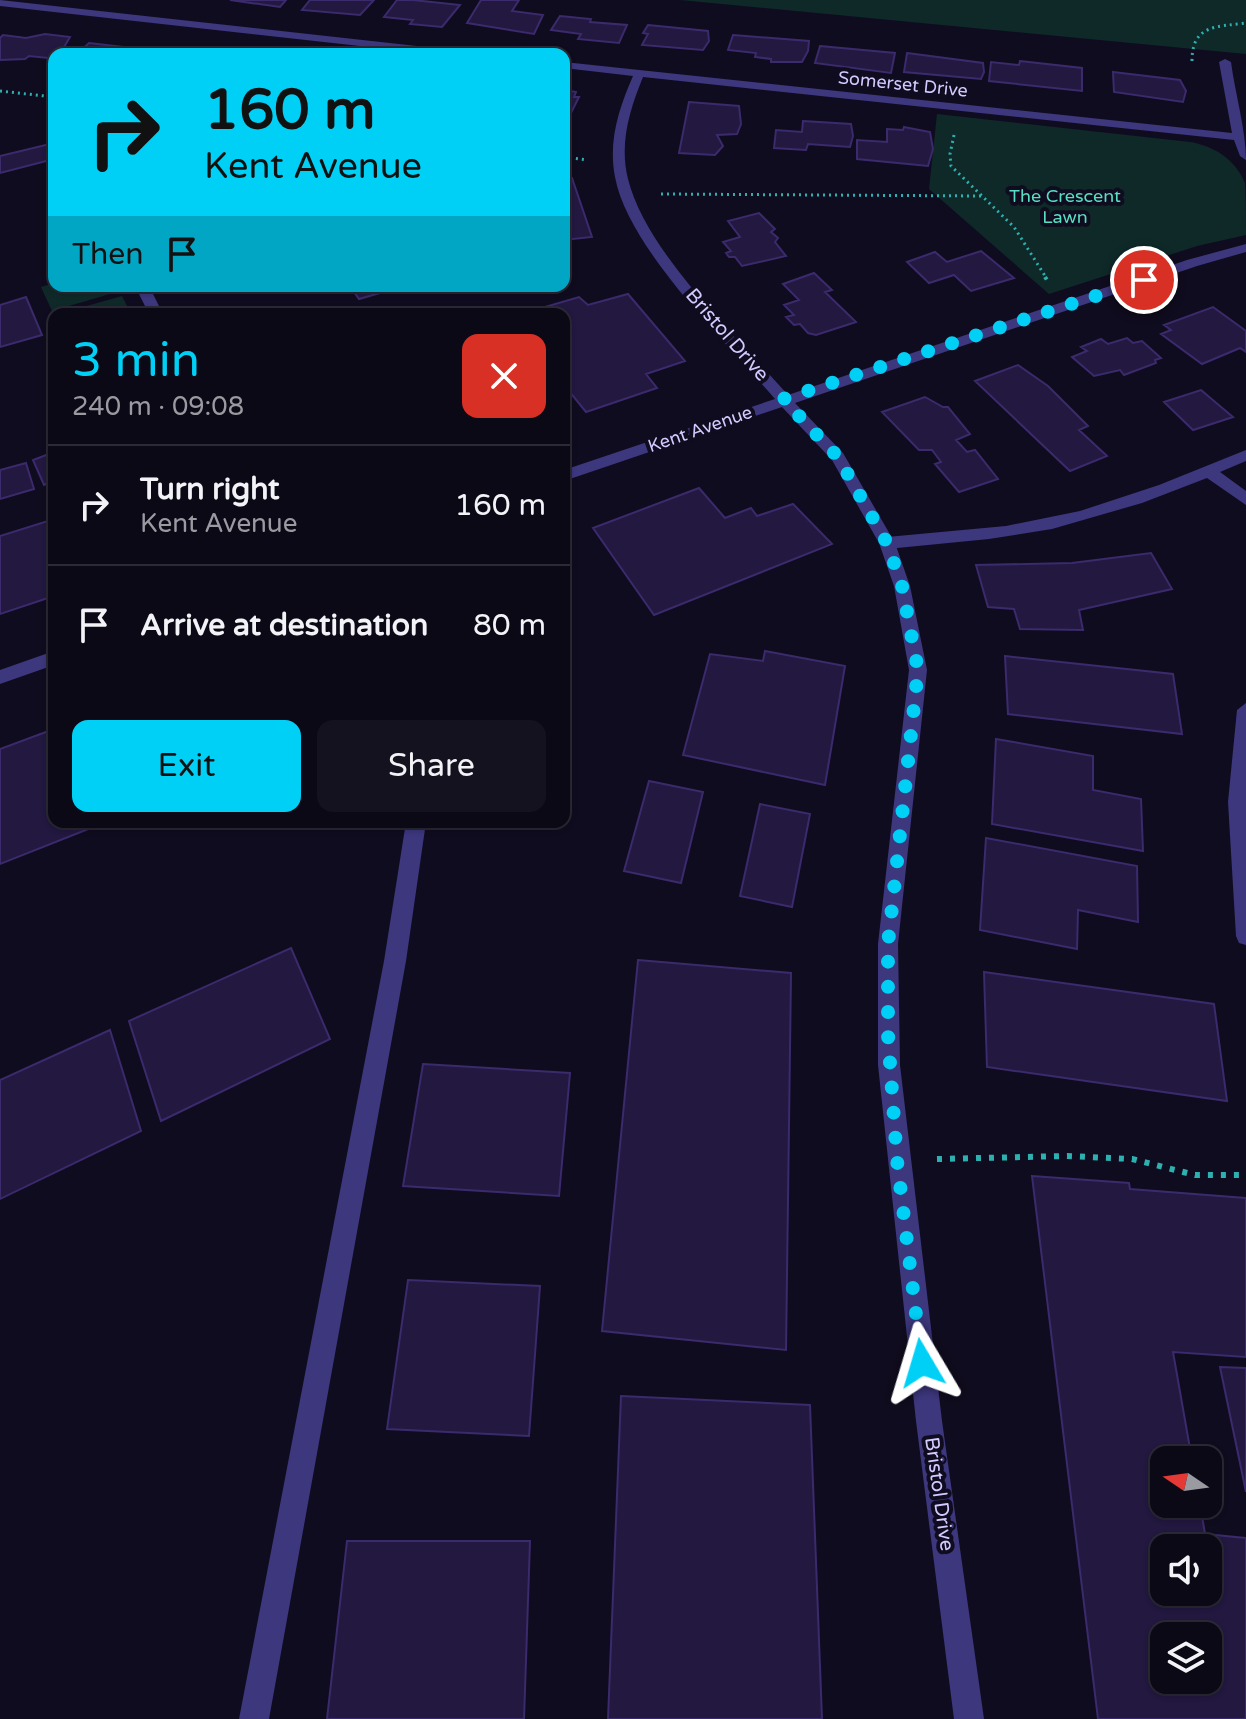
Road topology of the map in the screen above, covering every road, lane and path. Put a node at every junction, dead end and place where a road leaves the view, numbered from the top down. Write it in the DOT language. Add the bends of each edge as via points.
graph roads {
  1 [pos="0,3"];
  2 [pos="408,48"];
  3 [pos="1225,62"];
  4 [pos="570,66"];
  5 [pos="639,74"];
  6 [pos="0,91"];
  7 [pos="48,96"];
  8 [pos="958,123"];
  9 [pos="1238,137"];
  10 [pos="1246,156"];
  11 [pos="626,196"];
  12 [pos="983,196"];
  13 [pos="1246,248"];
  14 [pos="1047,280"];
  15 [pos="783,399"];
  16 [pos="1246,455"];
  17 [pos="1209,472"];
  18 [pos="570,474"];
  19 [pos="1246,499"];
  20 [pos="887,543"];
  21 [pos="48,660"];
  22 [pos="0,677"];
  23 [pos="1246,710"];
  24 [pos="415,828"];
  25 [pos="1246,936"];
  26 [pos="897,1160"];
  27 [pos="1246,1175"];
  28 [pos="254,1719"];
  29 [pos="969,1719"];
  1 -- 2 [label="street"];
  3 -- 9 [label="street"];
  4 -- 5 [label="street, Somerset Drive"];
  5 -- 9 [label="street, Somerset Drive"];
  5 -- 11 [label="street, Bristol Drive" via="619,138"];
  6 -- 7 [label="path"];
  8 -- 12 [label="path" via="951,165"];
  9 -- 10 [label="street"];
  11 -- 12 [label="path"];
  11 -- 15 [label="street, Bristol Drive" via="638,225 672,271"];
  12 -- 14 [label="path" via="1029,244"];
  13 -- 15 [label="street, Kent Avenue"];
  15 -- 18 [label="street, Kent Avenue"];
  15 -- 20 [label="street, Bristol Drive" via="838,457"];
  16 -- 17 [label="street"];
  17 -- 19 [label="street"];
  17 -- 20 [label="street" via="1024,529"];
  20 -- 26 [label="street, Bristol Drive" via="902,586 918,670 888,944 889,1065"];
  21 -- 22 [label="street"];
  23 -- 25 [label="street" via="1238,802"];
  24 -- 28 [label="street" via="390,990"];
  26 -- 27 [label="path" via="1067,1156 1132,1159 1195,1175"];
  26 -- 29 [label="street, Bristol Drive"];
}
